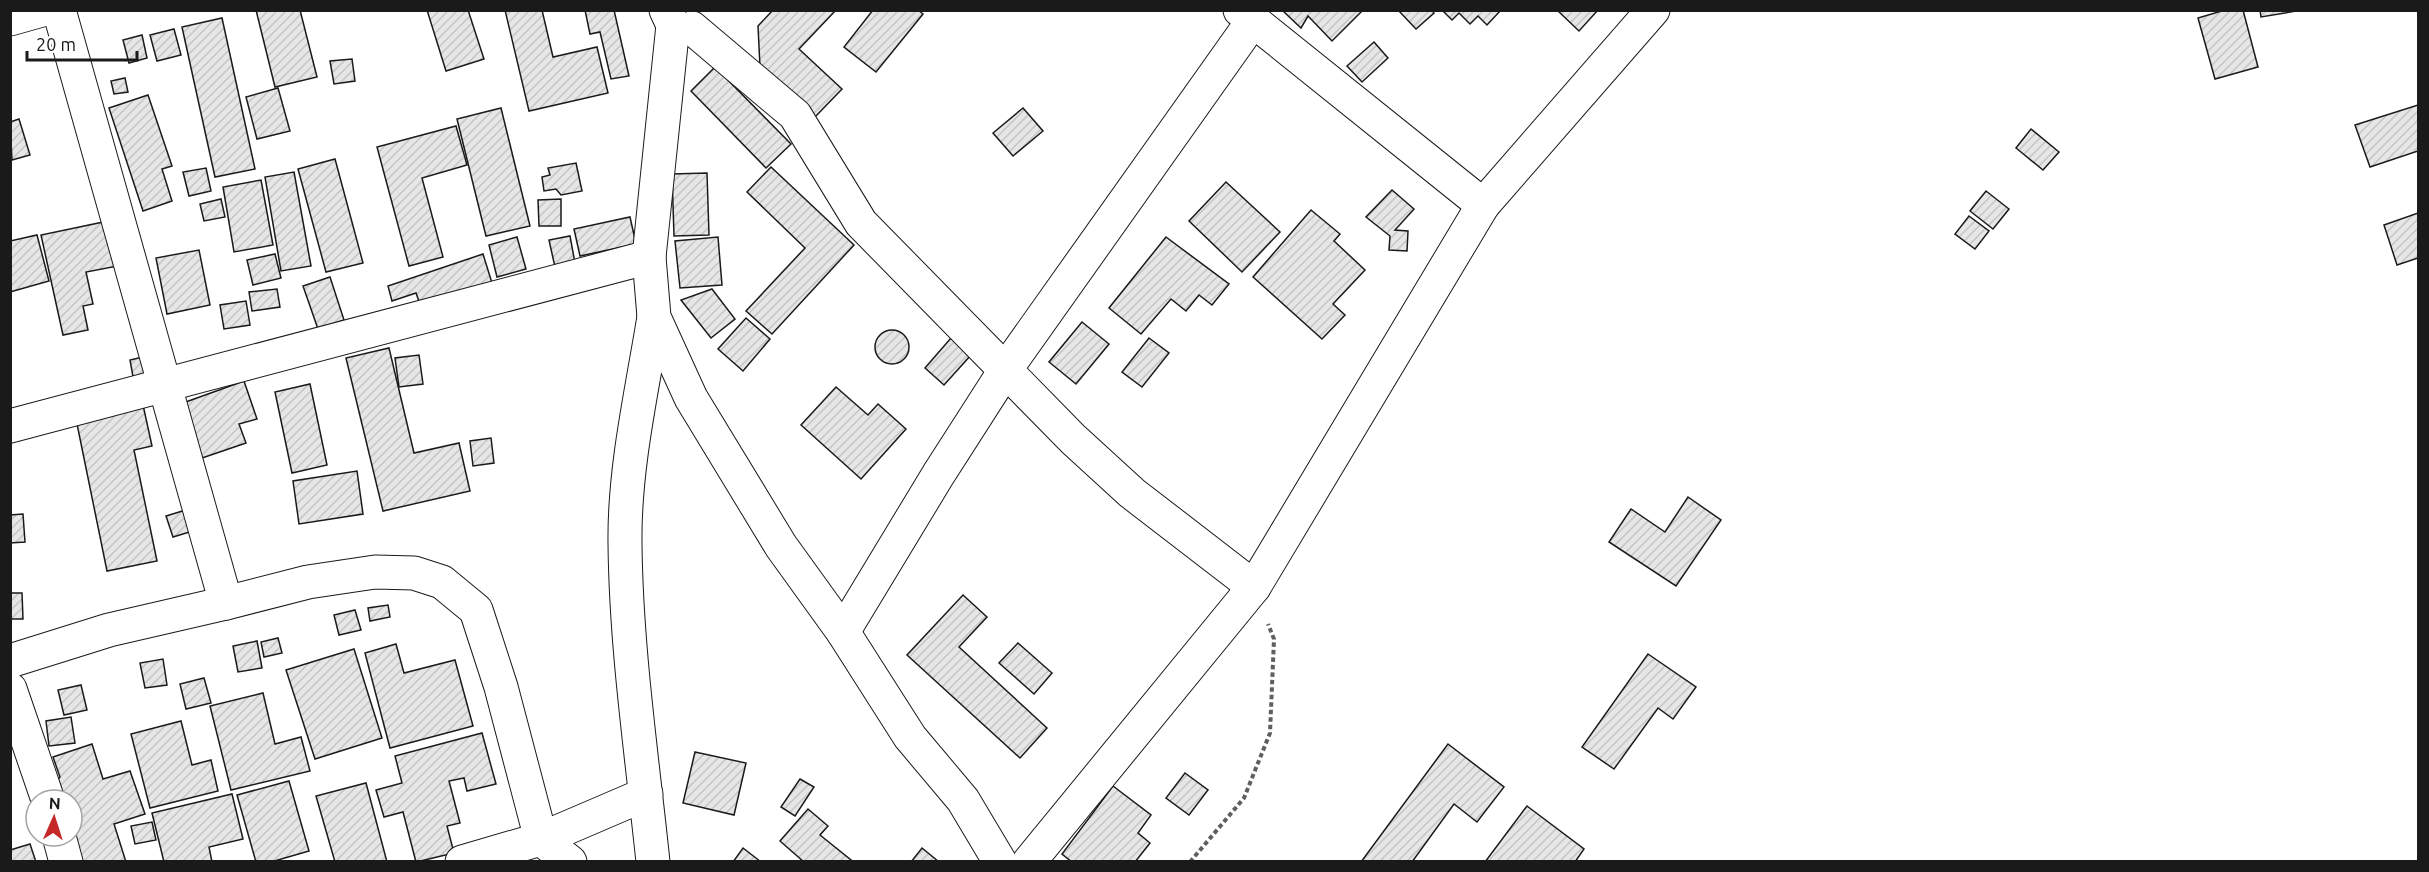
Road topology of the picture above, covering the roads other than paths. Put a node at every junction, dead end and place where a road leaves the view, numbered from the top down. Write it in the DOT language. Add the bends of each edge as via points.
graph roads {
  1 [pos="42,10"];
  2 [pos="59,10"];
  3 [pos="1653,10"];
  4 [pos="1246,16"];
  5 [pos="685,18"];
  6 [pos="10,19"];
  7 [pos="1483,205"];
  8 [pos="649,257"];
  9 [pos="654,317"];
  10 [pos="1006,369"];
  11 [pos="163,387"];
  12 [pos="10,426"];
  13 [pos="1254,587"];
  14 [pos="226,603"];
  15 [pos="843,632"];
  16 [pos="10,662"];
  17 [pos="10,689"];
  18 [pos="44,788"];
  19 [pos="646,794"];
  20 [pos="541,839"];
  21 [pos="462,861"];
  22 [pos="570,861"];
  23 [pos="653,861"];
  24 [pos="1000,861"];
  25 [pos="1029,861"];
  1 -- 6 [label="street"];
  2 -- 11 [label="street"];
  3 -- 7 [label="street"];
  4 -- 7 [label="street"];
  4 -- 10 [label="street"];
  5 -- 8 [label="street"];
  5 -- 10 [label="street" via="795,115 861,223"];
  7 -- 13 [label="street"];
  8 -- 9 [label="street"];
  8 -- 11 [label="street"];
  9 -- 15 [label="street" via="691,398 781,546"];
  9 -- 19 [label="street" via="630,472 625,542"];
  10 -- 13 [label="street" via="1073,440 1132,493"];
  10 -- 15 [label="street"];
  11 -- 12 [label="street"];
  11 -- 14 [label="street"];
  13 -- 25 [label="street"];
  14 -- 16 [label="street" via="109,630"];
  14 -- 20 [label="street" via="308,582 375,572 414,573 442,582 476,610 501,687"];
  15 -- 24 [label="street" via="910,737 963,800"];
  17 -- 18 [label="street"];
  19 -- 20 [label="street"];
  19 -- 23 [label="street"];
  20 -- 21 [label="street"];
  20 -- 22 [label="street"];
}
